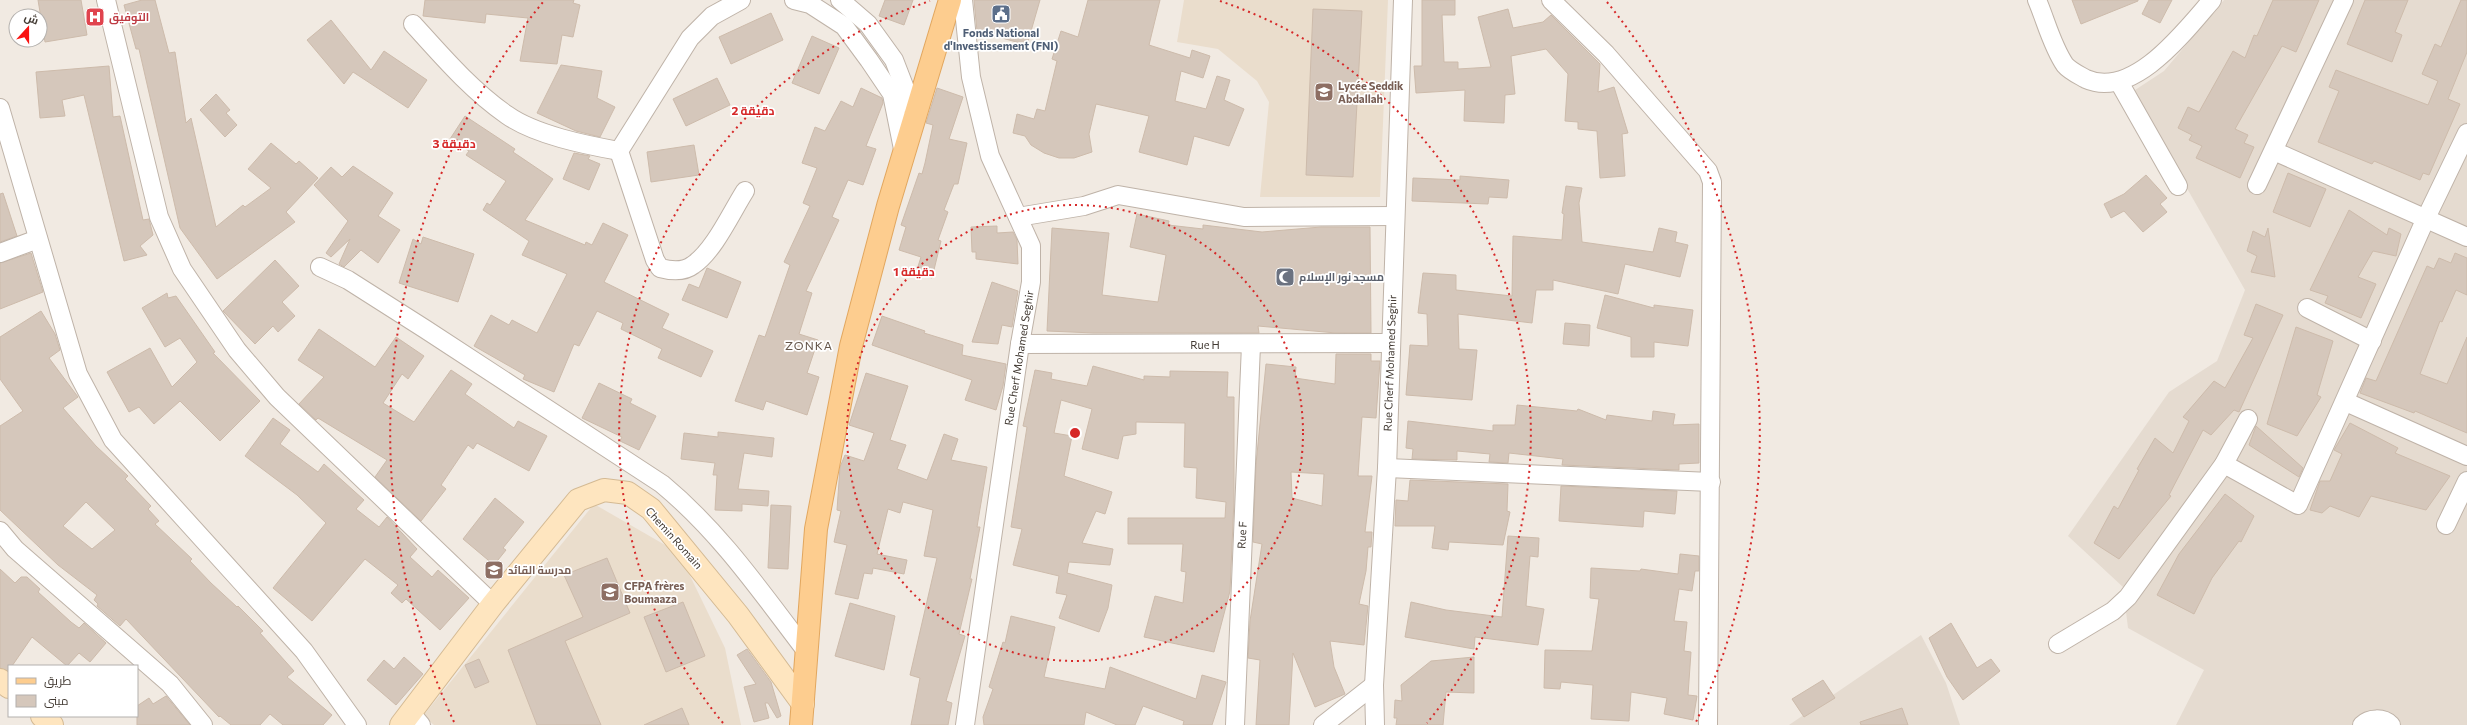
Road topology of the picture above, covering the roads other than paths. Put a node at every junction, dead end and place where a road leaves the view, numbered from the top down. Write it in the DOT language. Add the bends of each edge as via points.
graph roads {
  1 [pos="106,0"];
  2 [pos="741,0"];
  3 [pos="794,0"];
  4 [pos="840,0"];
  5 [pos="950,0"];
  6 [pos="963,0"];
  7 [pos="1403,0"];
  8 [pos="1551,0"];
  9 [pos="2038,0"];
  10 [pos="2212,0"];
  11 [pos="2344,0"];
  12 [pos="413,24"];
  13 [pos="2118,82"];
  14 [pos="916,116"];
  15 [pos="1,118"];
  16 [pos="2467,133"];
  17 [pos="619,151"];
  18 [pos="2274,151"];
  19 [pos="904,154"];
  20 [pos="2258,185"];
  21 [pos="2178,186"];
  22 [pos="745,191"];
  23 [pos="1395,216"];
  24 [pos="1018,217"];
  25 [pos="2426,218"];
  26 [pos="2467,237"];
  27 [pos="38,239"];
  28 [pos="0,253"];
  29 [pos="320,267"];
  30 [pos="2307,308"];
  31 [pos="2372,341"];
  32 [pos="1391,343"];
  33 [pos="1020,344"];
  34 [pos="1251,345"];
  35 [pos="2346,402"];
  36 [pos="2248,419"];
  37 [pos="2467,456"];
  38 [pos="2224,464"];
  39 [pos="1387,468"];
  40 [pos="2467,481"];
  41 [pos="1711,482"];
  42 [pos="2446,525"];
  43 [pos="0,531"];
  44 [pos="493,604"];
  45 [pos="2058,644"];
  46 [pos="807,652"];
  47 [pos="0,680"];
  48 [pos="1374,685"];
  49 [pos="8,687"];
  50 [pos="802,714"];
  51 [pos="43,717"];
  52 [pos="411,721"];
  53 [pos="52,725"];
  54 [pos="203,725"];
  55 [pos="357,725"];
  56 [pos="966,725"];
  57 [pos="1235,725"];
  58 [pos="1323,725"];
  59 [pos="1375,725"];
  60 [pos="1708,725"];
  61 [pos="2362,725"];
  62 [pos="2391,725"];
  1 -- 44 [label="street" via="159,217 182,269 237,350 277,397"];
  2 -- 17 [label="street" via="712,16 690,38"];
  3 -- 19 [label="street" via="810,4 844,26 861,49 892,94"];
  4 -- 14 [label="street" via="868,24 894,60"];
  5 -- 14 [label="main road"];
  6 -- 24 [label="street, Rue Cherf Mohamed Seghir" via="971,76 990,156"];
  7 -- 23 [label="street, Rue Cherf Mohamed Seghir"];
  8 -- 41 [label="street" via="1606,54 1708,171 1712,182"];
  9 -- 13 [label="street" via="2066,66 2097,84"];
  10 -- 13 [label="street" via="2176,41 2148,65"];
  11 -- 18 [label="street"];
  12 -- 17 [label="street" via="455,71 507,116 556,136 585,145"];
  13 -- 21 [label="street"];
  14 -- 19 [label="main road"];
  15 -- 27 [label="street"];
  16 -- 25 [label="street"];
  17 -- 22 [label="street" via="655,260 660,268 673,271 692,266 705,255"];
  18 -- 20 [label="street"];
  18 -- 25 [label="street"];
  19 -- 46 [label="main road" via="851,346 816,529"];
  23 -- 24 [label="street" via="1244,217 1118,195 1084,206"];
  23 -- 32 [label="street, Rue Cherf Mohamed Seghir"];
  24 -- 33 [label="street, Rue Cherf Mohamed Seghir" via="1031,246 1031,282"];
  25 -- 26 [label="street"];
  25 -- 31 [label="street"];
  27 -- 28 [label="street"];
  27 -- 55 [label="street" via="78,374 113,440 304,651"];
  29 -- 46 [label="street" via="348,280 662,484 692,510 728,549"];
  30 -- 31 [label="street"];
  31 -- 35 [label="street"];
  32 -- 34 [label="street, Rue H"];
  32 -- 39 [label="street, Rue Cherf Mohamed Seghir"];
  33 -- 34 [label="street, Rue H"];
  33 -- 56 [label="street, Rue Cherf Mohamed Seghir"];
  34 -- 57 [label="street, Rue F"];
  35 -- 37 [label="street"];
  35 -- 38 [label="street" via="2298,505"];
  36 -- 38 [label="street"];
  38 -- 45 [label="street" via="2128,597 2113,611"];
  39 -- 41 [label="street"];
  39 -- 48 [label="street, Rue Cherf Mohamed Seghir"];
  40 -- 42 [label="street"];
  41 -- 60 [label="street"];
  43 -- 54 [label="street" via="15,549 170,684"];
  44 -- 50 [label="street, Chemin Romain" via="578,500 604,490 628,493 651,509 738,615"];
  44 -- 52 [label="street, Chemin Romain"];
  46 -- 50 [label="main road"];
  47 -- 49 [label="street"];
  48 -- 58 [label="street"];
  48 -- 59 [label="street, Rue Cherf Mohamed Seghir"];
  51 -- 53 [label="street"];
  61 -- 62 [label="street" via="2367,720 2375,719"];
}
